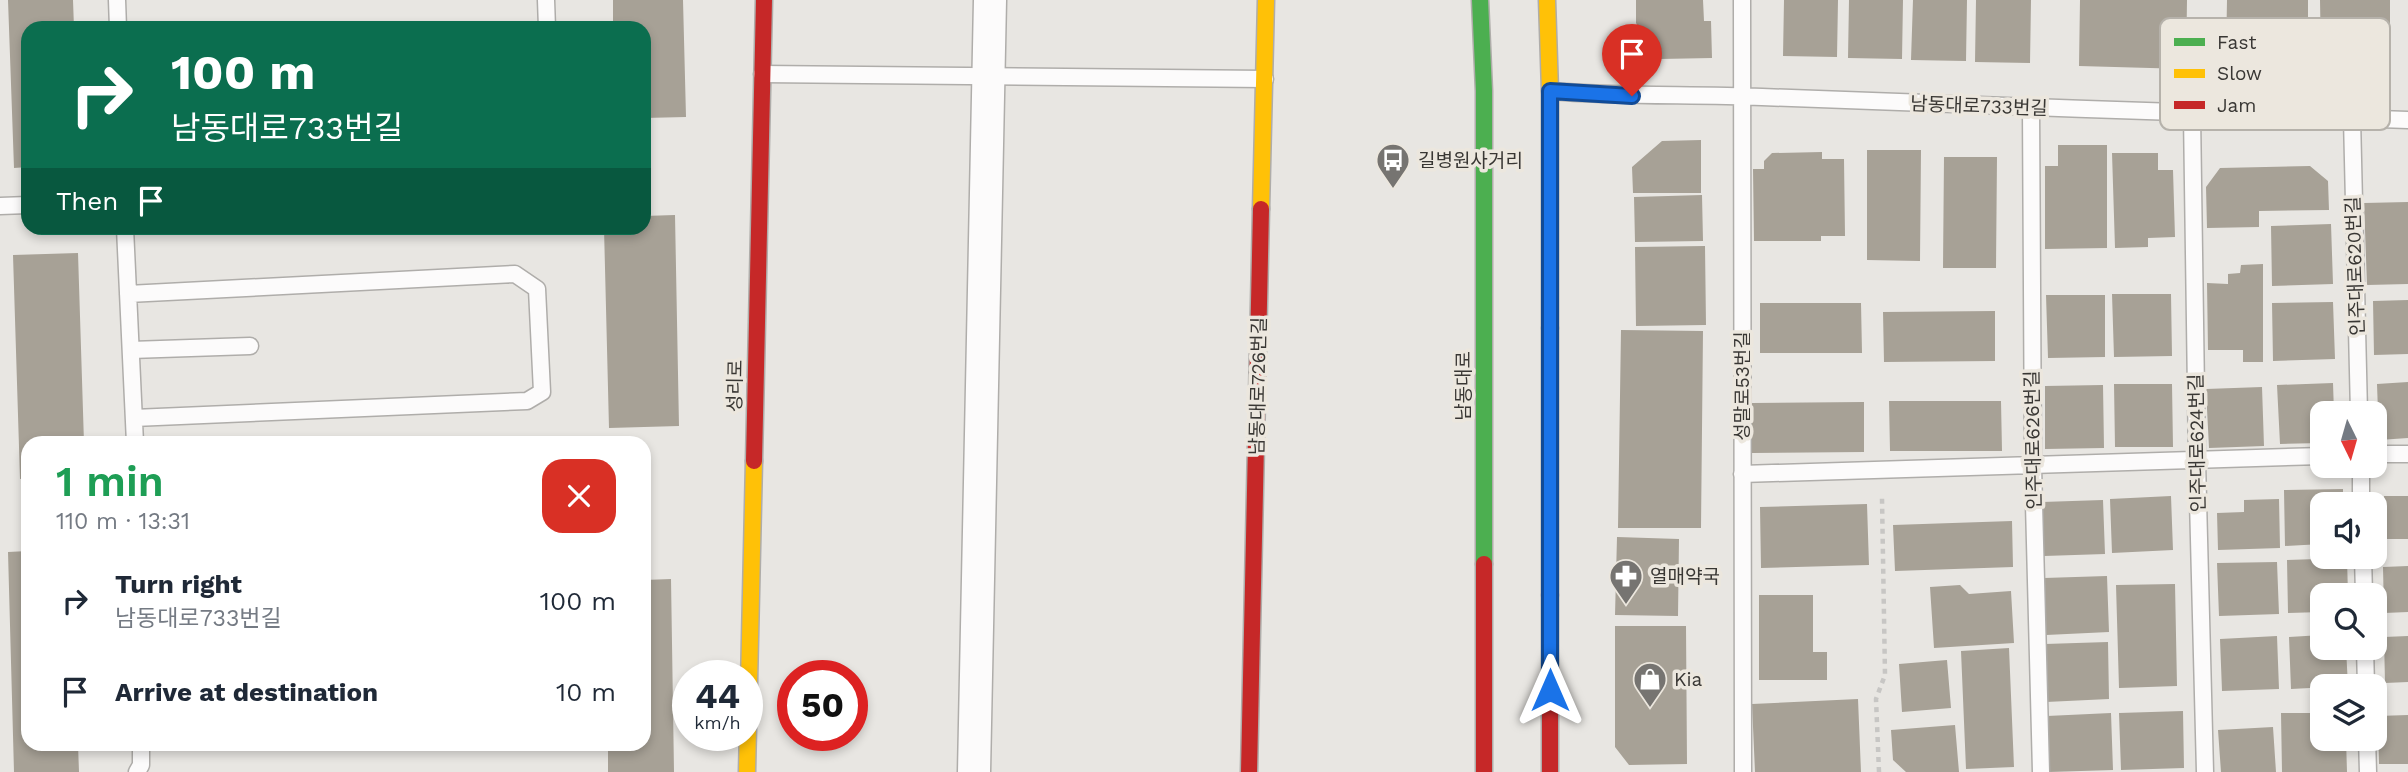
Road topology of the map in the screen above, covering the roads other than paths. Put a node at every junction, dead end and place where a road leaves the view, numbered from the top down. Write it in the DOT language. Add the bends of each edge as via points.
graph roads {
  1 [pos="117,0"];
  2 [pos="547,0"];
  3 [pos="764,0"];
  4 [pos="990,0"];
  5 [pos="1266,0"];
  6 [pos="1480,0"];
  7 [pos="1548,0"];
  8 [pos="1742,0"];
  9 [pos="118,21"];
  10 [pos="547,21"];
  11 [pos="762,74"];
  12 [pos="988,76"];
  13 [pos="1265,79"];
  14 [pos="1550,91"];
  15 [pos="1741,96"];
  16 [pos="2031,108"];
  17 [pos="2160,113"];
  18 [pos="2390,119"];
  19 [pos="2408,120"];
  20 [pos="2192,130"];
  21 [pos="2351,130"];
  22 [pos="21,205"];
  23 [pos="0,206"];
  24 [pos="125,235"];
  25 [pos="128,294"];
  26 [pos="250,346"];
  27 [pos="131,350"];
  28 [pos="2359,401"];
  29 [pos="134,418"];
  30 [pos="135,436"];
  31 [pos="2387,454"];
  32 [pos="2408,454"];
  33 [pos="2310,456"];
  34 [pos="2197,461"];
  35 [pos="2033,466"];
  36 [pos="1742,474"];
  37 [pos="141,751"];
  38 [pos="2367,751"];
  39 [pos="137,772"];
  40 [pos="747,772"];
  41 [pos="974,772"];
  42 [pos="1249,772"];
  43 [pos="1484,772"];
  44 [pos="1550,772"];
  45 [pos="1743,772"];
  46 [pos="2041,772"];
  47 [pos="2205,772"];
  48 [pos="2368,772"];
  1 -- 9 [label="lane"];
  2 -- 10 [label="lane"];
  3 -- 11 [label="street, 성리로"];
  4 -- 12 [label="street"];
  5 -- 13 [label="street, 남동대로726번길"];
  6 -- 43 [label="street, 남동대로" via="1484,91"];
  7 -- 14 [label="street"];
  8 -- 15 [label="lane, 성말로53번길"];
  11 -- 12 [label="lane"];
  11 -- 40 [label="street, 성리로"];
  12 -- 13 [label="lane"];
  12 -- 41 [label="street"];
  13 -- 42 [label="street, 남동대로726번길"];
  14 -- 15 [label="lane, 남동대로733번길"];
  14 -- 44 [label="street"];
  15 -- 16 [label="lane, 남동대로733번길"];
  15 -- 36 [label="lane, 성말로53번길"];
  16 -- 17 [label="lane, 남동대로733번길"];
  16 -- 35 [label="lane, 인주대로626번길"];
  18 -- 19 [label="lane, 남동대로733번길"];
  20 -- 34 [label="lane, 인주대로624번길"];
  21 -- 28 [label="lane, 인주대로620번길"];
  22 -- 23 [label="lane"];
  24 -- 25 [label="lane"];
  25 -- 27 [label="lane"];
  25 -- 29 [label="lane" via="515,274 537,289 541,392 527,401"];
  26 -- 27 [label="lane"];
  27 -- 29 [label="lane"];
  29 -- 30 [label="lane"];
  31 -- 32 [label="lane"];
  33 -- 34 [label="lane"];
  34 -- 35 [label="lane"];
  34 -- 47 [label="lane, 인주대로624번길"];
  35 -- 36 [label="lane"];
  35 -- 46 [label="lane, 인주대로626번길"];
  36 -- 45 [label="lane, 성말로53번길"];
  37 -- 39 [label="lane"];
  38 -- 48 [label="lane"];
}
